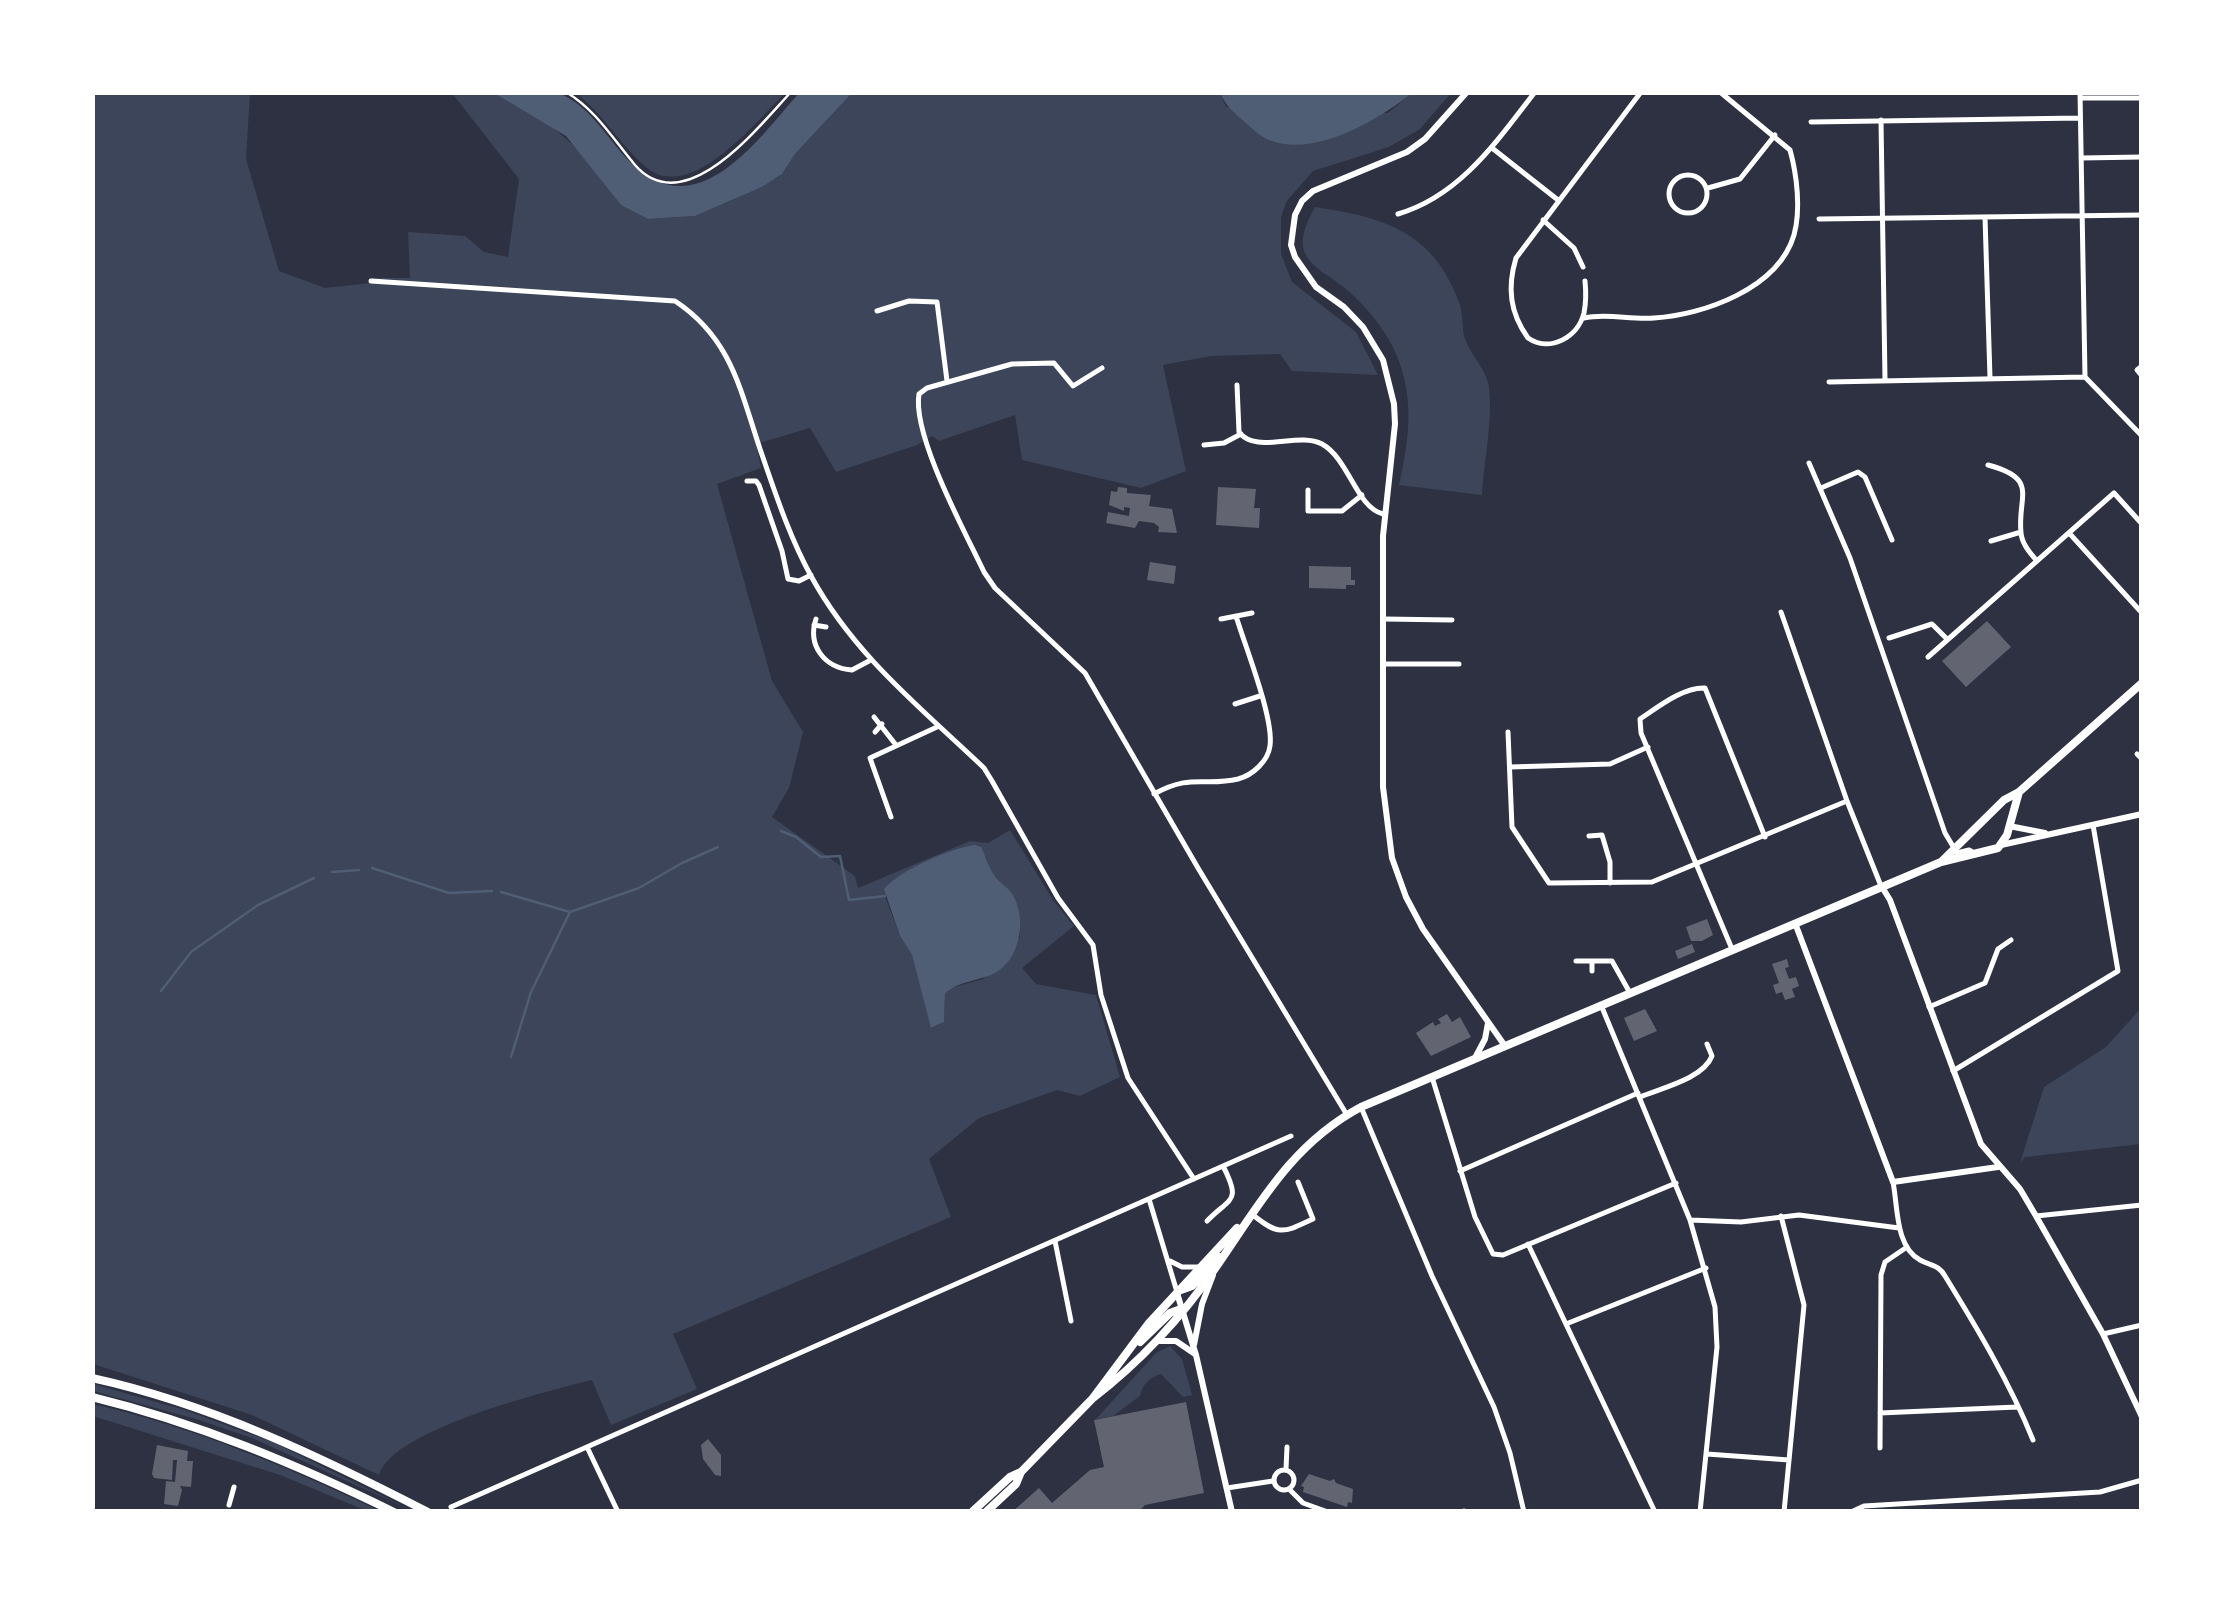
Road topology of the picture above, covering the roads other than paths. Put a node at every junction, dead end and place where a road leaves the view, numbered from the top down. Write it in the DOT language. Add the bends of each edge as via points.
graph roads {
  1 [pos="1468,92"];
  2 [pos="1535,92"];
  3 [pos="1641,92"];
  4 [pos="1720,92"];
  5 [pos="2080,95"];
  6 [pos="2142,98"];
  7 [pos="2080,118"];
  8 [pos="1881,120"];
  9 [pos="1811,122"];
  10 [pos="1775,135"];
  11 [pos="1492,148"];
  12 [pos="2142,157"];
  13 [pos="2081,158"];
  14 [pos="1708,188"];
  15 [pos="1558,200"];
  16 [pos="1398,214"];
  17 [pos="2142,215"];
  18 [pos="2082,216"];
  19 [pos="1985,217"];
  20 [pos="1882,218"];
  21 [pos="1819,219"];
  22 [pos="1544,220"];
  23 [pos="1582,267"];
  24 [pos="371,280"];
  25 [pos="1585,281"];
  26 [pos="877,311"];
  27 [pos="1584,318"];
  28 [pos="2142,366"];
  29 [pos="1102,368"];
  30 [pos="2142,376"];
  31 [pos="1990,378"];
  32 [pos="2085,378"];
  33 [pos="1886,380"];
  34 [pos="948,381"];
  35 [pos="1829,382"];
  36 [pos="1237,385"];
  37 [pos="1241,434"];
  38 [pos="2142,436"];
  39 [pos="1204,445"];
  40 [pos="1809,463"];
  41 [pos="1988,465"];
  42 [pos="746,482"];
  43 [pos="1821,488"];
  44 [pos="1308,490"];
  45 [pos="1362,495"];
  46 [pos="1383,514"];
  47 [pos="2142,524"];
  48 [pos="2021,532"];
  49 [pos="2069,533"];
  50 [pos="1892,540"];
  51 [pos="1992,541"];
  52 [pos="2037,561"];
  53 [pos="811,576"];
  54 [pos="1781,612"];
  55 [pos="1252,613"];
  56 [pos="2142,613"];
  57 [pos="1236,616"];
  58 [pos="1221,619"];
  59 [pos="1384,619"];
  60 [pos="1452,620"];
  61 [pos="826,627"];
  62 [pos="1890,638"];
  63 [pos="1947,639"];
  64 [pos="1928,657"];
  65 [pos="870,660"];
  66 [pos="1384,664"];
  67 [pos="1459,664"];
  68 [pos="2142,683"];
  69 [pos="1260,696"];
  70 [pos="1235,704"];
  71 [pos="874,716"];
  72 [pos="882,724"];
  73 [pos="937,727"];
  74 [pos="875,732"];
  75 [pos="1508,732"];
  76 [pos="896,745"];
  77 [pos="1648,747"];
  78 [pos="1509,767"];
  79 [pos="2019,792"];
  80 [pos="1154,794"];
  81 [pos="1847,801"];
  82 [pos="2142,814"];
  83 [pos="891,817"];
  84 [pos="1987,817"];
  85 [pos="2093,824"];
  86 [pos="2008,826"];
  87 [pos="1974,831"];
  88 [pos="2047,834"];
  89 [pos="1589,836"];
  90 [pos="1765,838"];
  91 [pos="2001,845"];
  92 [pos="1955,848"];
  93 [pos="1984,849"];
  94 [pos="1974,853"];
  95 [pos="1941,862"];
  96 [pos="1697,865"];
  97 [pos="1610,883"];
  98 [pos="1882,887"];
  99 [pos="1795,923"];
  100 [pos="2011,940"];
  101 [pos="1732,949"];
  102 [pos="1592,961"];
  103 [pos="1576,962"];
  104 [pos="1592,971"];
  105 [pos="1630,993"];
  106 [pos="1601,1005"];
  107 [pos="1929,1007"];
  108 [pos="1488,1022"];
  109 [pos="1707,1044"];
  110 [pos="1504,1046"];
  111 [pos="1475,1059"];
  112 [pos="1953,1071"];
  113 [pos="1432,1077"];
  114 [pos="1639,1095"];
  115 [pos="1361,1107"];
  116 [pos="1347,1114"];
  117 [pos="1291,1136"];
  118 [pos="1224,1166"];
  119 [pos="2000,1167"];
  120 [pos="1460,1171"];
  121 [pos="1194,1179"];
  122 [pos="1298,1182"];
  123 [pos="1894,1182"];
  124 [pos="1676,1183"];
  125 [pos="1149,1199"];
  126 [pos="2142,1205"];
  127 [pos="1248,1216"];
  128 [pos="1781,1216"];
  129 [pos="2036,1216"];
  130 [pos="1690,1220"];
  131 [pos="1206,1221"];
  132 [pos="1899,1228"];
  133 [pos="1055,1241"];
  134 [pos="1528,1244"];
  135 [pos="1230,1246"];
  136 [pos="1907,1246"];
  137 [pos="1167,1260"];
  138 [pos="1198,1267"];
  139 [pos="1706,1268"];
  140 [pos="1215,1269"];
  141 [pos="1177,1292"];
  142 [pos="1183,1309"];
  143 [pos="1070,1321"];
  144 [pos="1566,1324"];
  145 [pos="2142,1325"];
  146 [pos="2104,1334"];
  147 [pos="1152,1343"];
  148 [pos="1195,1351"];
  149 [pos="1124,1356"];
  150 [pos="92,1378"];
  151 [pos="92,1397"];
  152 [pos="1093,1398"];
  153 [pos="2019,1407"];
  154 [pos="1880,1412"];
  155 [pos="2142,1417"];
  156 [pos="2033,1440"];
  157 [pos="587,1446"];
  158 [pos="1287,1447"];
  159 [pos="1880,1448"];
  160 [pos="1707,1454"];
  161 [pos="1790,1460"];
  162 [pos="1286,1470"];
  163 [pos="1021,1472"];
  164 [pos="1274,1480"];
  165 [pos="2142,1480"];
  166 [pos="234,1487"];
  167 [pos="1226,1488"];
  168 [pos="1289,1489"];
  169 [pos="228,1505"];
  170 [pos="450,1507"];
  171 [pos="1784,1508"];
  172 [pos="394,1512"];
  173 [pos="428,1512"];
  174 [pos="618,1512"];
  175 [pos="972,1512"];
  176 [pos="986,1512"];
  177 [pos="1232,1512"];
  178 [pos="1328,1512"];
  179 [pos="1524,1512"];
  180 [pos="1655,1512"];
  181 [pos="1700,1512"];
  182 [pos="1851,1512"];
  1 -- 46 [label="street" via="1407,152 1313,191 1292,228 1291,245 1303,273 1362,327 1383,360 1395,424"];
  2 -- 11 [label="street"];
  3 -- 15 [label="street"];
  4 -- 10 [label="street"];
  5 -- 6 [label="street"];
  5 -- 7 [label="street"];
  7 -- 8 [label="street"];
  7 -- 13 [label="street"];
  8 -- 9 [label="street"];
  8 -- 20 [label="street"];
  10 -- 14 [label="street" via="1740,179"];
  10 -- 27 [label="street" via="1794,166 1796,228 1767,273 1726,302 1697,311"];
  11 -- 15 [label="street"];
  11 -- 16 [label="street" via="1450,187"];
  12 -- 13 [label="street"];
  13 -- 18 [label="street"];
  14 -- 14 [label="street" via="1694,174 1684,174 1667,198 1692,214"];
  15 -- 22 [label="street"];
  17 -- 18 [label="street"];
  18 -- 19 [label="street"];
  18 -- 32 [label="street"];
  19 -- 20 [label="street"];
  19 -- 31 [label="street"];
  20 -- 21 [label="street"];
  20 -- 33 [label="street"];
  22 -- 23 [label="street" via="1574,248"];
  22 -- 27 [label="street" via="1514,264 1510,293 1516,318 1528,338 1547,346 1564,340"];
  24 -- 53 [label="street" via="676,300 712,333 734,367 779,504"];
  25 -- 27 [label="street"];
  26 -- 34 [label="street" via="938,302"];
  28 -- 30 [label="street"];
  29 -- 34 [label="street" via="1073,386 1060,367 1046,362"];
  31 -- 32 [label="street"];
  31 -- 33 [label="street"];
  32 -- 38 [label="street"];
  33 -- 35 [label="street"];
  34 -- 80 [label="street" via="919,394 917,407 924,439 984,572 1086,673"];
  36 -- 37 [label="street"];
  37 -- 39 [label="street"];
  37 -- 45 [label="street" via="1254,442 1318,442 1340,460"];
  40 -- 43 [label="street"];
  41 -- 48 [label="street" via="2020,483"];
  42 -- 53 [label="street" via="759,485 788,579"];
  43 -- 50 [label="street" via="1858,472"];
  43 -- 92 [label="street" via="1932,802"];
  44 -- 45 [label="street" via="1308,511 1342,511"];
  45 -- 46 [label="street"];
  46 -- 59 [label="street"];
  47 -- 49 [label="street" via="2114,493"];
  48 -- 51 [label="street"];
  48 -- 52 [label="street"];
  49 -- 52 [label="street"];
  49 -- 56 [label="street"];
  52 -- 63 [label="street"];
  53 -- 65 [label="street"];
  54 -- 81 [label="street"];
  55 -- 57 [label="street"];
  57 -- 58 [label="street"];
  57 -- 69 [label="street"];
  59 -- 60 [label="street"];
  59 -- 66 [label="street"];
  61 -- 65 [label="street" via="815,622 816,646 828,662 852,670"];
  62 -- 63 [label="street" via="1932,624"];
  63 -- 64 [label="street"];
  65 -- 73 [label="street"];
  66 -- 67 [label="street"];
  66 -- 108 [label="street" via="1383,787 1392,858 1423,928"];
  68 -- 79 [label="main road"];
  69 -- 70 [label="street"];
  69 -- 80 [label="street" via="1270,742 1259,766 1237,779 1189,780"];
  71 -- 72 [label="street"];
  72 -- 74 [label="street"];
  72 -- 76 [label="street"];
  73 -- 76 [label="street"];
  73 -- 121 [label="street" via="984,768 1058,898 1089,936 1126,1074"];
  75 -- 78 [label="street"];
  76 -- 83 [label="street" via="870,761"];
  77 -- 78 [label="street" via="1610,764"];
  77 -- 90 [label="street" via="1640,719 1704,688"];
  77 -- 96 [label="street"];
  78 -- 97 [label="street" via="1512,827 1547,881"];
  79 -- 84 [label="main road"];
  79 -- 86 [label="main road"];
  80 -- 116 [label="street"];
  81 -- 90 [label="street"];
  81 -- 98 [label="street"];
  82 -- 85 [label="street"];
  84 -- 86 [label="main road"];
  84 -- 87 [label="main road"];
  85 -- 88 [label="street"];
  85 -- 112 [label="street" via="2118,971"];
  86 -- 88 [label="street"];
  86 -- 91 [label="main road"];
  87 -- 92 [label="main road"];
  87 -- 93 [label="main road"];
  88 -- 91 [label="street"];
  89 -- 97 [label="street" via="1602,836"];
  90 -- 96 [label="street"];
  91 -- 93 [label="main road"];
  92 -- 94 [label="street"];
  92 -- 95 [label="main road"];
  93 -- 94 [label="main road"];
  94 -- 95 [label="main road"];
  95 -- 98 [label="main road"];
  96 -- 97 [label="street" via="1652,882"];
  96 -- 101 [label="street"];
  98 -- 99 [label="main road"];
  98 -- 107 [label="street"];
  99 -- 101 [label="main road"];
  99 -- 123 [label="street"];
  100 -- 107 [label="street" via="1998,949 1985,982"];
  101 -- 105 [label="main road"];
  102 -- 103 [label="street"];
  102 -- 104 [label="street"];
  102 -- 105 [label="street" via="1612,961"];
  105 -- 106 [label="main road"];
  106 -- 110 [label="main road"];
  106 -- 114 [label="street"];
  107 -- 112 [label="street"];
  108 -- 110 [label="street"];
  108 -- 111 [label="street"];
  109 -- 114 [label="street" via="1709,1063"];
  110 -- 111 [label="main road"];
  111 -- 113 [label="main road"];
  112 -- 119 [label="street" via="1982,1144"];
  113 -- 115 [label="main road"];
  113 -- 120 [label="street"];
  114 -- 120 [label="street"];
  114 -- 124 [label="street"];
  115 -- 116 [label="main road"];
  115 -- 179 [label="street" via="1494,1406"];
  116 -- 127 [label="main road" via="1315,1136"];
  117 -- 118 [label="street"];
  118 -- 121 [label="street"];
  118 -- 131 [label="street" via="1233,1198"];
  119 -- 123 [label="street"];
  119 -- 129 [label="street"];
  120 -- 134 [label="street" via="1494,1254"];
  121 -- 125 [label="street"];
  122 -- 127 [label="street" via="1313,1219 1280,1232"];
  123 -- 132 [label="street"];
  124 -- 130 [label="street"];
  124 -- 134 [label="street"];
  125 -- 133 [label="street"];
  125 -- 137 [label="street"];
  126 -- 129 [label="street"];
  127 -- 135 [label="main road"];
  127 -- 138 [label="main road"];
  128 -- 130 [label="street"];
  128 -- 132 [label="street"];
  128 -- 161 [label="street" via="1804,1305"];
  129 -- 146 [label="street"];
  130 -- 139 [label="street"];
  132 -- 136 [label="street"];
  133 -- 143 [label="street"];
  133 -- 157 [label="street"];
  134 -- 144 [label="street"];
  135 -- 140 [label="main road"];
  135 -- 141 [label="main road" via="1192,1286"];
  136 -- 153 [label="street" via="1942,1271"];
  136 -- 154 [label="street" via="1881,1275"];
  137 -- 138 [label="street"];
  137 -- 141 [label="street"];
  138 -- 141 [label="main road"];
  139 -- 144 [label="street"];
  139 -- 160 [label="street" via="1717,1347"];
  140 -- 142 [label="main road"];
  140 -- 148 [label="street"];
  141 -- 142 [label="street"];
  141 -- 149 [label="main road"];
  142 -- 147 [label="main road"];
  142 -- 148 [label="street"];
  142 -- 149 [label="main road"];
  144 -- 180 [label="street"];
  145 -- 146 [label="street"];
  146 -- 155 [label="street"];
  147 -- 148 [label="street" via="1176,1341"];
  147 -- 152 [label="main road"];
  148 -- 167 [label="street"];
  149 -- 152 [label="main road"];
  150 -- 173 [label="main road" via="244,1425"];
  151 -- 172 [label="main road" via="239,1442"];
  152 -- 163 [label="main road"];
  153 -- 154 [label="street"];
  153 -- 156 [label="street"];
  154 -- 159 [label="street"];
  157 -- 170 [label="street"];
  157 -- 174 [label="street"];
  158 -- 162 [label="street"];
  160 -- 161 [label="street"];
  160 -- 181 [label="street"];
  161 -- 171 [label="street"];
  162 -- 164 [label="street"];
  162 -- 168 [label="street" via="1293,1479"];
  163 -- 175 [label="main road"];
  163 -- 176 [label="main road"];
  164 -- 167 [label="street"];
  164 -- 168 [label="street" via="1279,1489"];
  165 -- 182 [label="street" via="2100,1492"];
  166 -- 169 [label="street"];
  167 -- 177 [label="street"];
  168 -- 178 [label="street"];
}
